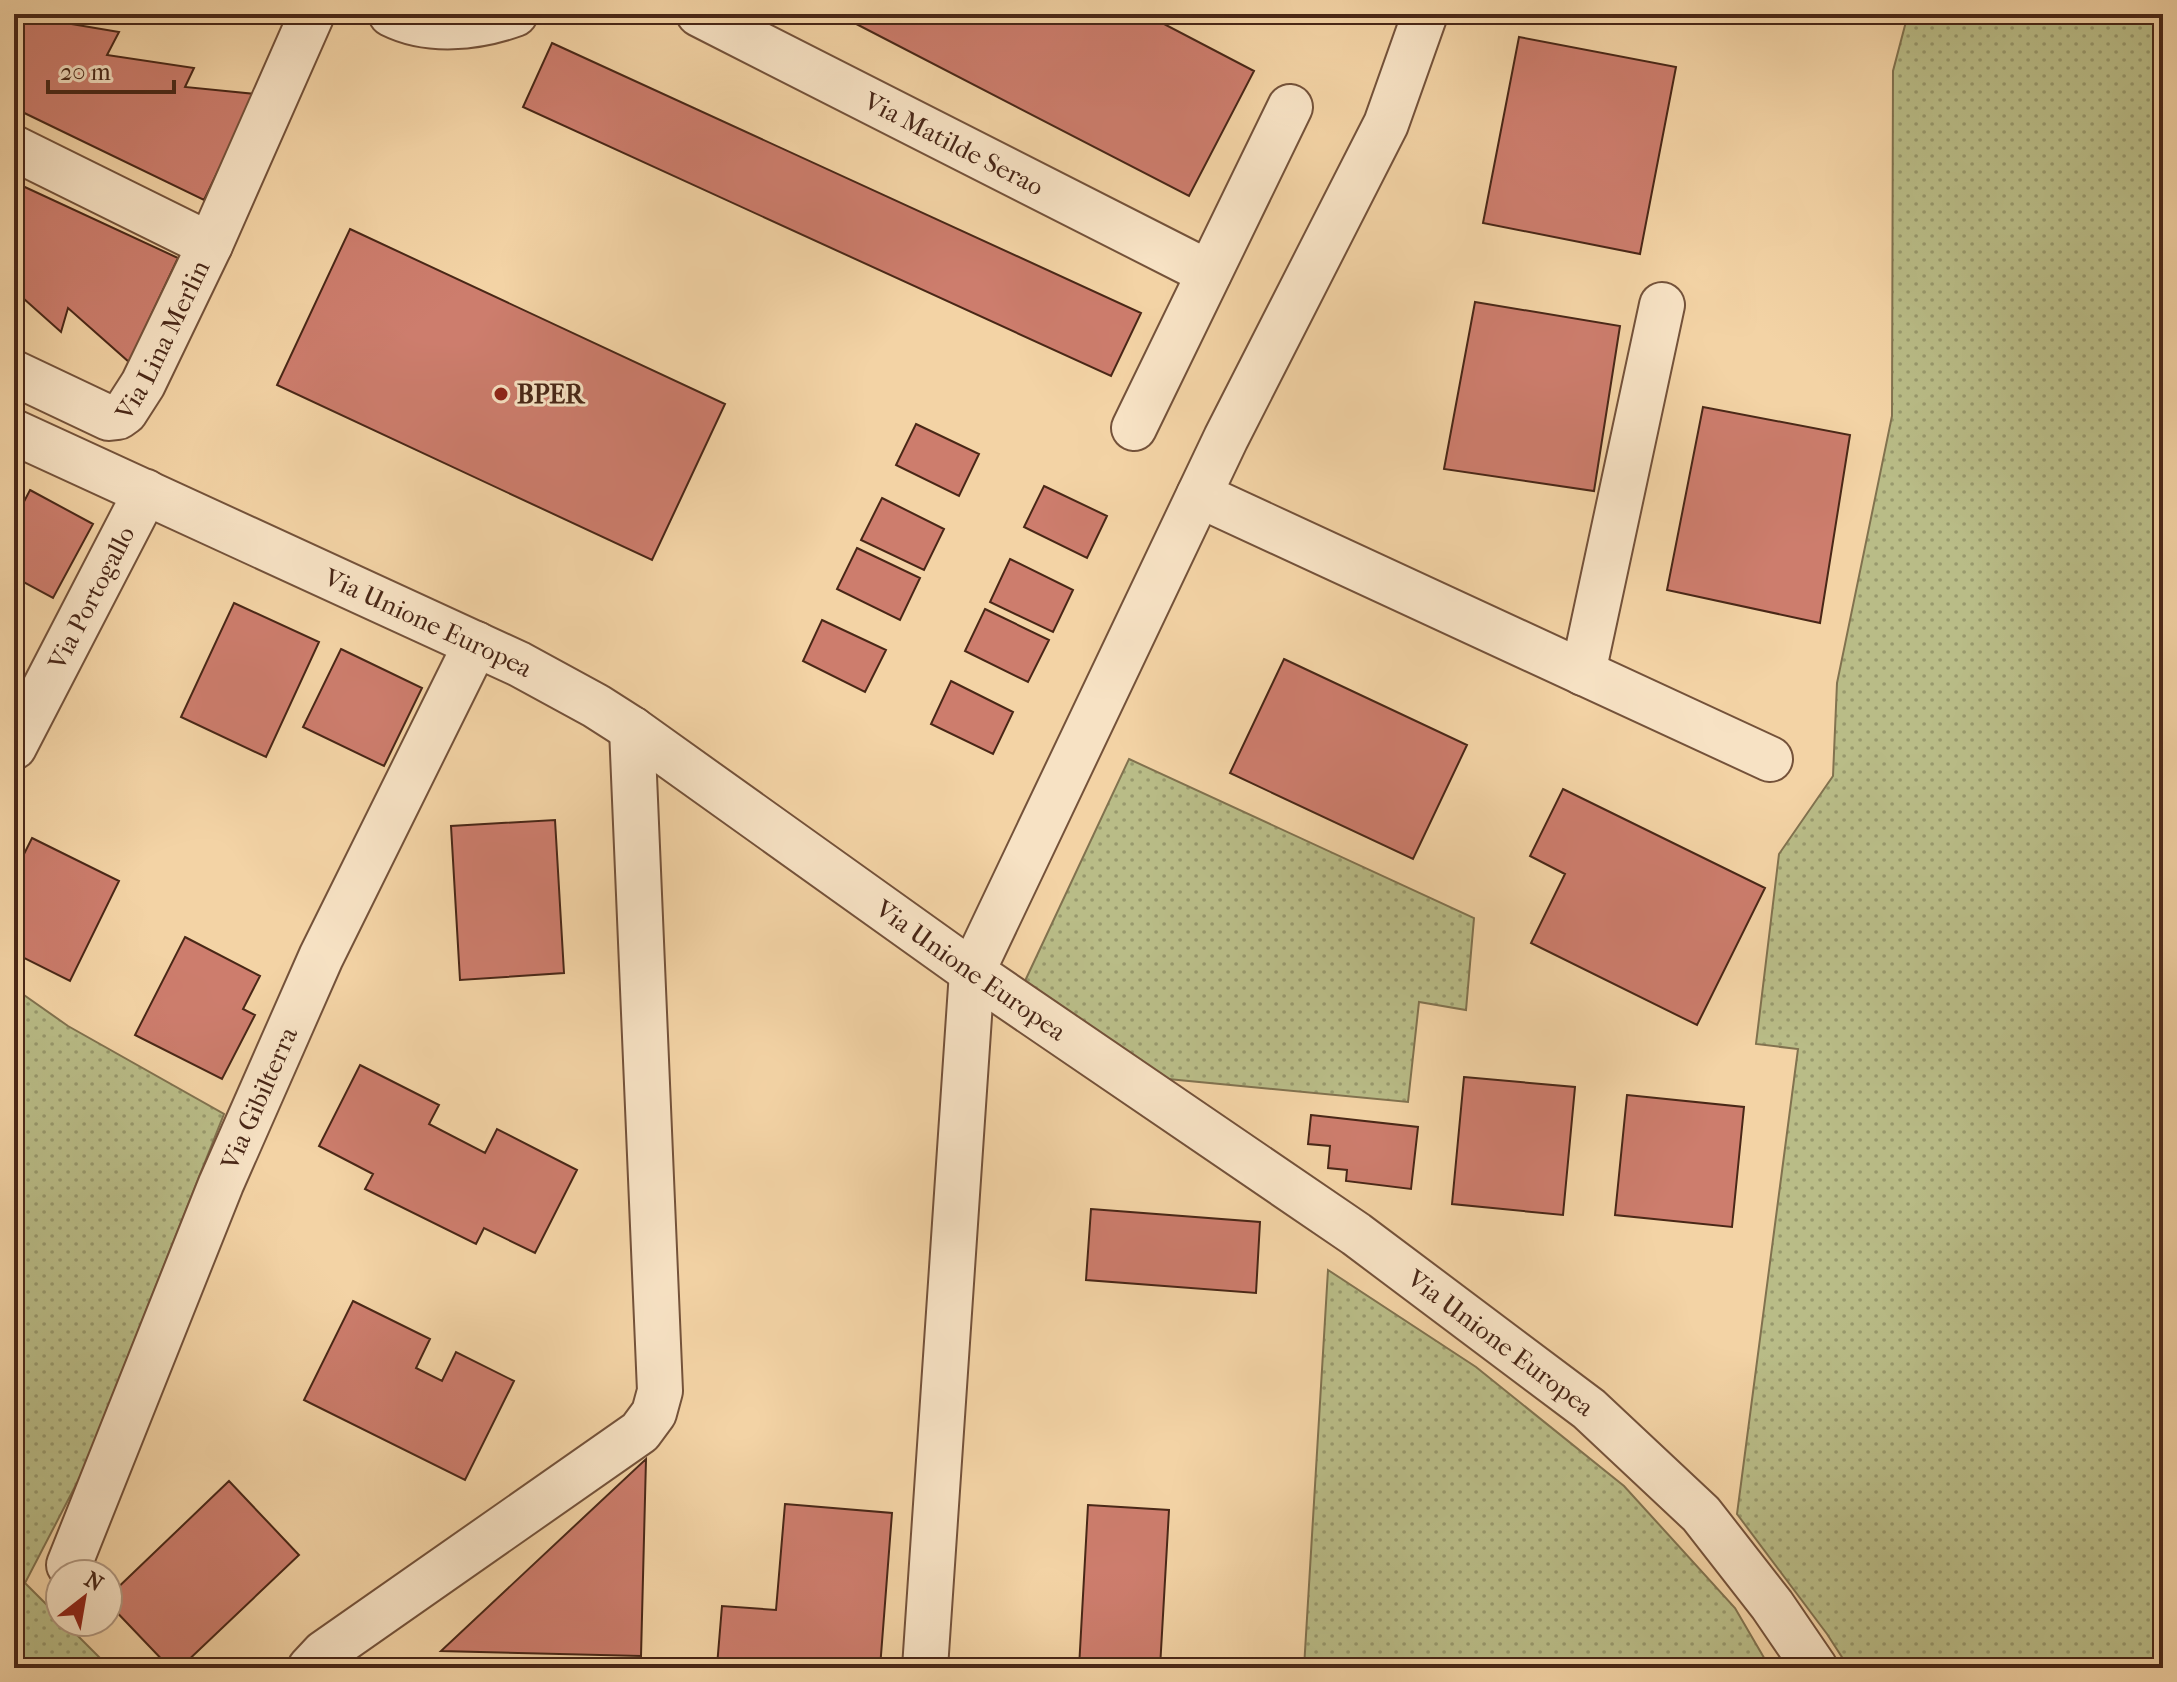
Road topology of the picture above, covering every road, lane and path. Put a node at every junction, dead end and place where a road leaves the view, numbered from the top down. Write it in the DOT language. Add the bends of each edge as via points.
graph roads {
  1 [pos="312,14"];
  2 [pos="515,14"];
  3 [pos="699,14"];
  4 [pos="1425,14"];
  5 [pos="397,17"];
  6 [pos="1290,107"];
  7 [pos="14,148"];
  8 [pos="210,245"];
  9 [pos="1209,273"];
  10 [pos="1662,305"];
  11 [pos="14,373"];
  12 [pos="1134,428"];
  13 [pos="14,432"];
  14 [pos="146,492"];
  15 [pos="1199,495"];
  16 [pos="476,644"];
  17 [pos="1583,673"];
  18 [pos="632,729"];
  19 [pos="14,747"];
  20 [pos="1770,759"];
  21 [pos="972,972"];
  22 [pos="72,1558"];
  23 [pos="310,1668"];
  24 [pos="925,1668"];
  25 [pos="1815,1668"];
  1 -- 8 [label="street, Via Lina Merlin"];
  2 -- 5 [label="street" via="492,22 433,26"];
  3 -- 9 [label="street, Via Matilde Serao"];
  4 -- 15 [label="street" via="1386,124"];
  6 -- 9 [label="street"];
  7 -- 8 [label="street, Via Lina Merlin"];
  8 -- 11 [label="street, Via Lina Merlin" via="143,384 118,417 109,418"];
  9 -- 12 [label="street"];
  10 -- 17 [label="street"];
  13 -- 14 [label="street, Via Unione Europea"];
  14 -- 16 [label="street, Via Unione Europea"];
  14 -- 19 [label="street, Via Portogallo"];
  15 -- 17 [label="street"];
  15 -- 21 [label="street"];
  16 -- 18 [label="street, Via Unione Europea" via="559,684"];
  16 -- 22 [label="street, Via Gibilterra" via="314,971 221,1184"];
  17 -- 20 [label="street"];
  18 -- 21 [label="street, Via Unione Europea"];
  18 -- 23 [label="street" via="660,1391 654,1413 640,1432 324,1653"];
  21 -- 24 [label="street"];
  21 -- 25 [label="street, Via Unione Europea" via="1356,1234 1589,1409 1701,1514"];
}
